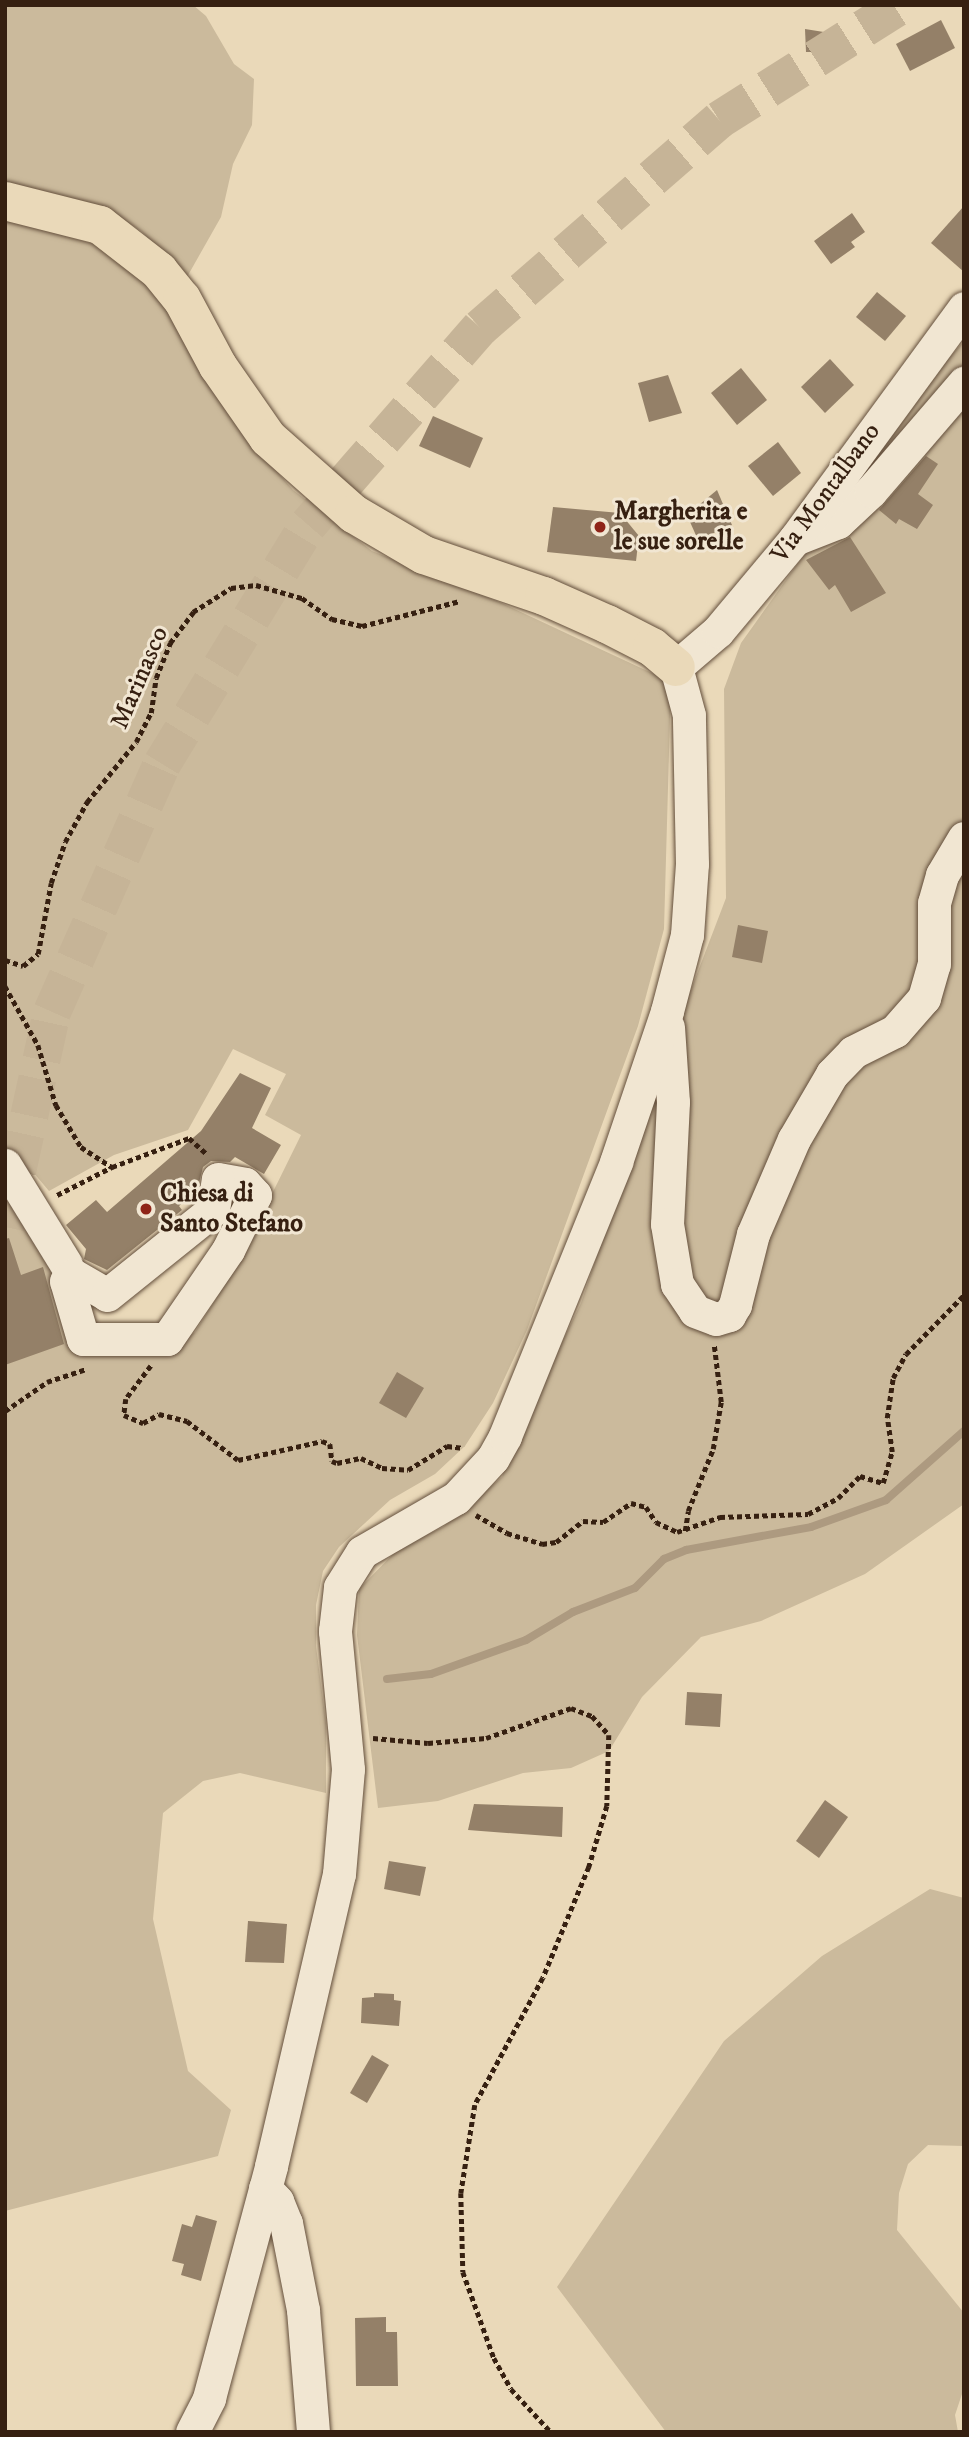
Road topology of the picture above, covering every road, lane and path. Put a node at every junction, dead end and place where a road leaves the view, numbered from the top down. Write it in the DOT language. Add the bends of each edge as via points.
graph roads {
  1 [pos="5,201"];
  2 [pos="964,308"];
  3 [pos="964,383"];
  4 [pos="795,539"];
  5 [pos="512,586"];
  6 [pos="676,667"];
  7 [pos="964,838"];
  8 [pos="5,960"];
  9 [pos="5,986"];
  10 [pos="667,1011"];
  11 [pos="5,1165"];
  12 [pos="111,1167"];
  13 [pos="218,1179"];
  14 [pos="34,1207"];
  15 [pos="66,1264"];
  16 [pos="964,1295"];
  17 [pos="711,1320"];
  18 [pos="155,1359"];
  19 [pos="95,1366"];
  20 [pos="5,1410"];
  21 [pos="463,1458"];
  22 [pos="456,1498"];
  23 [pos="685,1531"];
  24 [pos="348,1738"];
  25 [pos="265,2188"];
  26 [pos="192,2432"];
  27 [pos="313,2432"];
  28 [pos="551,2432"];
  1 -- 5 [label="main road" via="116,233 182,299 230,383 268,438 297,466 386,536"];
  2 -- 4 [label="street, Via Montalbano"];
  3 -- 4 [label="street" via="872,491 838,522"];
  4 -- 6 [label="street, Via Montalbano" via="718,631"];
  5 -- 6 [label="main road" via="607,624 652,647"];
  5 -- 8 [label="path, Marinasco" via="362,626 332,619 302,598 256,585 231,588 192,612 170,643 156,678 151,713 136,742 87,802 65,842 51,884 38,954 23,966"];
  6 -- 10 [label="street" via="689,715 692,864 687,935"];
  7 -- 17 [label="street" via="942,875 934,903 934,964 924,998 895,1031 853,1052 832,1074 794,1139 763,1209 735,1305 729,1315"];
  9 -- 12 [label="path" via="38,1045 56,1105 81,1147"];
  10 -- 17 [label="street" via="673,1102 667,1224 679,1292 695,1311"];
  10 -- 22 [label="street" via="616,1162 505,1436 480,1476"];
  11 -- 14 [label="street"];
  12 -- 13 [label="path" via="189,1138 218,1167"];
  12 -- 14 [label="path"];
  13 -- 13 [label="street" via="213,1210 107,1295 73,1275 66,1281 83,1339 167,1339 228,1250 255,1195 246,1184"];
  14 -- 15 [label="street"];
  16 -- 23 [label="path" via="906,1354 893,1378 887,1418 892,1452 883,1483 860,1476 838,1498 808,1514 720,1517"];
  17 -- 23 [label="path" via="721,1402 713,1449 688,1511"];
  18 -- 21 [label="path" via="126,1399 124,1415 143,1423 159,1414 187,1421 238,1460 322,1441 330,1444 332,1461 337,1463 361,1458 382,1468 408,1470 456,1444 464,1447"];
  19 -- 20 [label="path" via="47,1382"];
  22 -- 23 [label="path" via="491,1525 542,1544 556,1542 583,1521 604,1522 631,1503 646,1507 668,1530"];
  22 -- 24 [label="street" via="362,1552 345,1576 337,1597 335,1631"];
  24 -- 25 [label="street" via="339,1874"];
  24 -- 28 [label="path" via="428,1743 486,1738 571,1708 592,1716 610,1735 607,1806 589,1867 543,1978 475,2105 461,2193 463,2272 494,2358 511,2389"];
  25 -- 26 [label="street" via="209,2398"];
  25 -- 27 [label="street" via="277,2201 286,2223 303,2311"];
}
